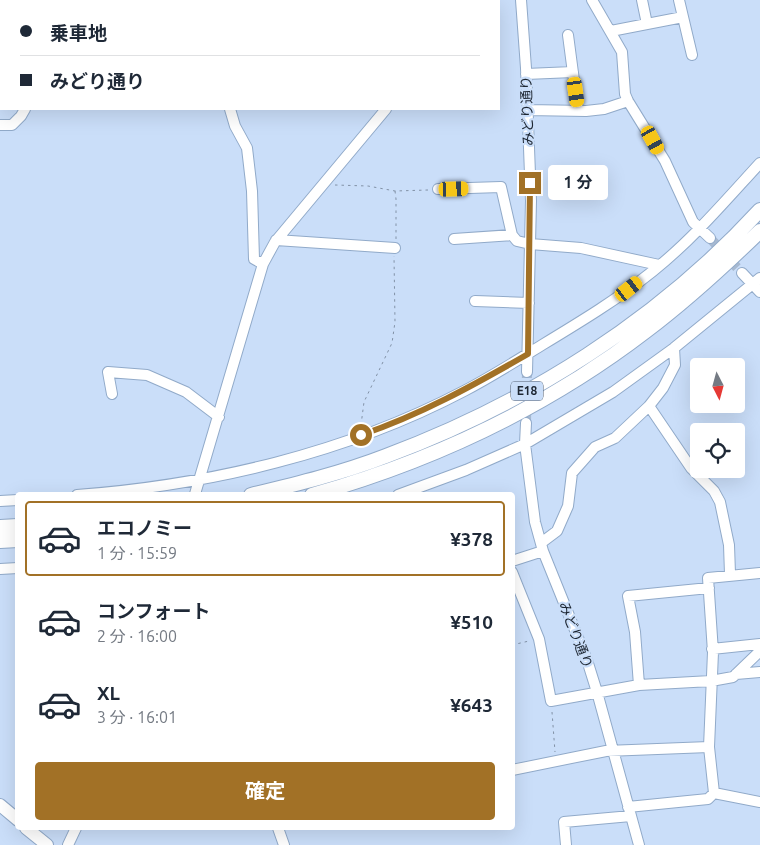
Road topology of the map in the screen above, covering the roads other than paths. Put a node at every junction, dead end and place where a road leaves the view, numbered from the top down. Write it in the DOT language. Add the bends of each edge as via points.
graph roads {
  1 [pos="521,0"];
  2 [pos="592,0"];
  3 [pos="642,0"];
  4 [pos="679,0"];
  5 [pos="683,17"];
  6 [pos="647,24"];
  7 [pos="611,31"];
  8 [pos="568,35"];
  9 [pos="692,55"];
  10 [pos="573,72"];
  11 [pos="526,74"];
  12 [pos="628,100"];
  13 [pos="25,110"];
  14 [pos="230,110"];
  15 [pos="385,110"];
  16 [pos="527,110"];
  17 [pos="578,111"];
  18 [pos="0,125"];
  19 [pos="760,163"];
  20 [pos="438,189"];
  21 [pos="760,210"];
  22 [pos="699,228"];
  23 [pos="760,231"];
  24 [pos="512,235"];
  25 [pos="710,238"];
  26 [pos="454,239"];
  27 [pos="276,240"];
  28 [pos="530,244"];
  29 [pos="395,248"];
  30 [pos="263,264"];
  31 [pos="659,265"];
  32 [pos="742,273"];
  33 [pos="758,285"];
  34 [pos="475,301"];
  35 [pos="529,303"];
  36 [pos="674,348"];
  37 [pos="528,354"];
  38 [pos="527,372"];
  39 [pos="112,394"];
  40 [pos="649,406"];
  41 [pos="218,417"];
  42 [pos="526,423"];
  43 [pos="525,444"];
  44 [pos="200,478"];
  45 [pos="107,492"];
  46 [pos="196,492"];
  47 [pos="263,492"];
  48 [pos="322,492"];
  49 [pos="406,492"];
  50 [pos="15,500"];
  51 [pos="0,501"];
  52 [pos="15,526"];
  53 [pos="0,527"];
  54 [pos="15,540"];
  55 [pos="0,542"];
  56 [pos="542,547"];
  57 [pos="515,560"];
  58 [pos="15,568"];
  59 [pos="0,569"];
  60 [pos="760,573"];
  61 [pos="730,574"];
  62 [pos="515,579"];
  63 [pos="709,588"];
  64 [pos="760,644"];
  65 [pos="712,649"];
  66 [pos="760,651"];
  67 [pos="760,672"];
  68 [pos="736,674"];
  69 [pos="711,681"];
  70 [pos="639,685"];
  71 [pos="598,692"];
  72 [pos="709,747"];
  73 [pos="613,751"];
  74 [pos="515,769"];
  75 [pos="714,793"];
  76 [pos="760,802"];
  77 [pos="0,805"];
  78 [pos="630,811"];
  79 [pos="15,818"];
  80 [pos="28,830"];
  81 [pos="75,830"];
  82 [pos="279,830"];
  83 [pos="47,845"];
  84 [pos="68,845"];
  85 [pos="284,845"];
  86 [pos="566,845"];
  87 [pos="639,845"];
  1 -- 11 [label="street, みどり通り"];
  2 -- 7 [label="street"];
  3 -- 6 [label="street"];
  4 -- 5 [label="street"];
  5 -- 6 [label="street"];
  5 -- 9 [label="street"];
  6 -- 7 [label="street"];
  7 -- 12 [label="street" via="622,52"];
  8 -- 10 [label="street"];
  10 -- 11 [label="street"];
  10 -- 17 [label="street"];
  11 -- 16 [label="street, みどり通り"];
  12 -- 17 [label="street" via="604,109"];
  12 -- 22 [label="street" via="665,161 687,212"];
  13 -- 18 [label="street" via="12,126"];
  14 -- 30 [label="street" via="247,148 254,259"];
  15 -- 27 [label="street"];
  16 -- 17 [label="street"];
  16 -- 28 [label="street, みどり通り"];
  19 -- 22 [label="street"];
  20 -- 24 [label="street" via="501,187"];
  21 -- 47 [label="highway, E18" via="709,260 638,320 516,398 385,457"];
  22 -- 25 [label="street"];
  22 -- 31 [label="street"];
  23 -- 48 [label="highway, E18" via="688,298 565,386 434,453"];
  24 -- 26 [label="street"];
  24 -- 28 [label="street" via="517,241"];
  27 -- 29 [label="street"];
  27 -- 30 [label="street"];
  28 -- 31 [label="street" via="581,248"];
  28 -- 35 [label="street, みどり通り"];
  30 -- 41 [label="street"];
  31 -- 37 [label="street" via="588,318"];
  32 -- 33 [label="street"];
  33 -- 36 [label="street"];
  34 -- 35 [label="street"];
  35 -- 37 [label="street, みどり通り"];
  36 -- 40 [label="street" via="675,365"];
  36 -- 43 [label="street" via="612,392"];
  37 -- 38 [label="street, みどり通り"];
  37 -- 44 [label="street" via="464,391 361,435 290,459"];
  39 -- 41 [label="street" via="108,372 147,375 186,392"];
  40 -- 56 [label="street" via="615,438 595,447 572,473 568,506 557,530"];
  40 -- 61 [label="street" via="691,468 714,491 720,502 729,546"];
  41 -- 44 [label="street"];
  42 -- 43 [label="street, みどり通り"];
  43 -- 49 [label="street"];
  43 -- 56 [label="street, みどり通り"];
  44 -- 45 [label="street" via="165,486"];
  44 -- 46 [label="street"];
  50 -- 51 [label="street"];
  52 -- 53 [label="highway"];
  54 -- 55 [label="highway"];
  56 -- 57 [label="street"];
  56 -- 71 [label="street, みどり通り"];
  58 -- 59 [label="street"];
  60 -- 61 [label="street"];
  61 -- 63 [label="street" via="708,578"];
  62 -- 71 [label="street" via="539,639 551,701"];
  63 -- 65 [label="street"];
  63 -- 70 [label="street" via="628,596 635,632"];
  64 -- 65 [label="street"];
  65 -- 69 [label="street"];
  66 -- 68 [label="street"];
  67 -- 68 [label="street"];
  68 -- 69 [label="street"];
  69 -- 70 [label="street"];
  69 -- 72 [label="street"];
  70 -- 71 [label="street"];
  71 -- 73 [label="street, みどり通り"];
  72 -- 73 [label="street"];
  72 -- 75 [label="street"];
  73 -- 74 [label="street"];
  73 -- 78 [label="street, みどり通り"];
  75 -- 76 [label="street"];
  75 -- 78 [label="street" via="708,799"];
  77 -- 79 [label="main road"];
  78 -- 86 [label="street" via="564,822"];
  78 -- 87 [label="street, みどり通り"];
  80 -- 83 [label="main road"];
  81 -- 84 [label="street"];
  82 -- 85 [label="street"];
}
